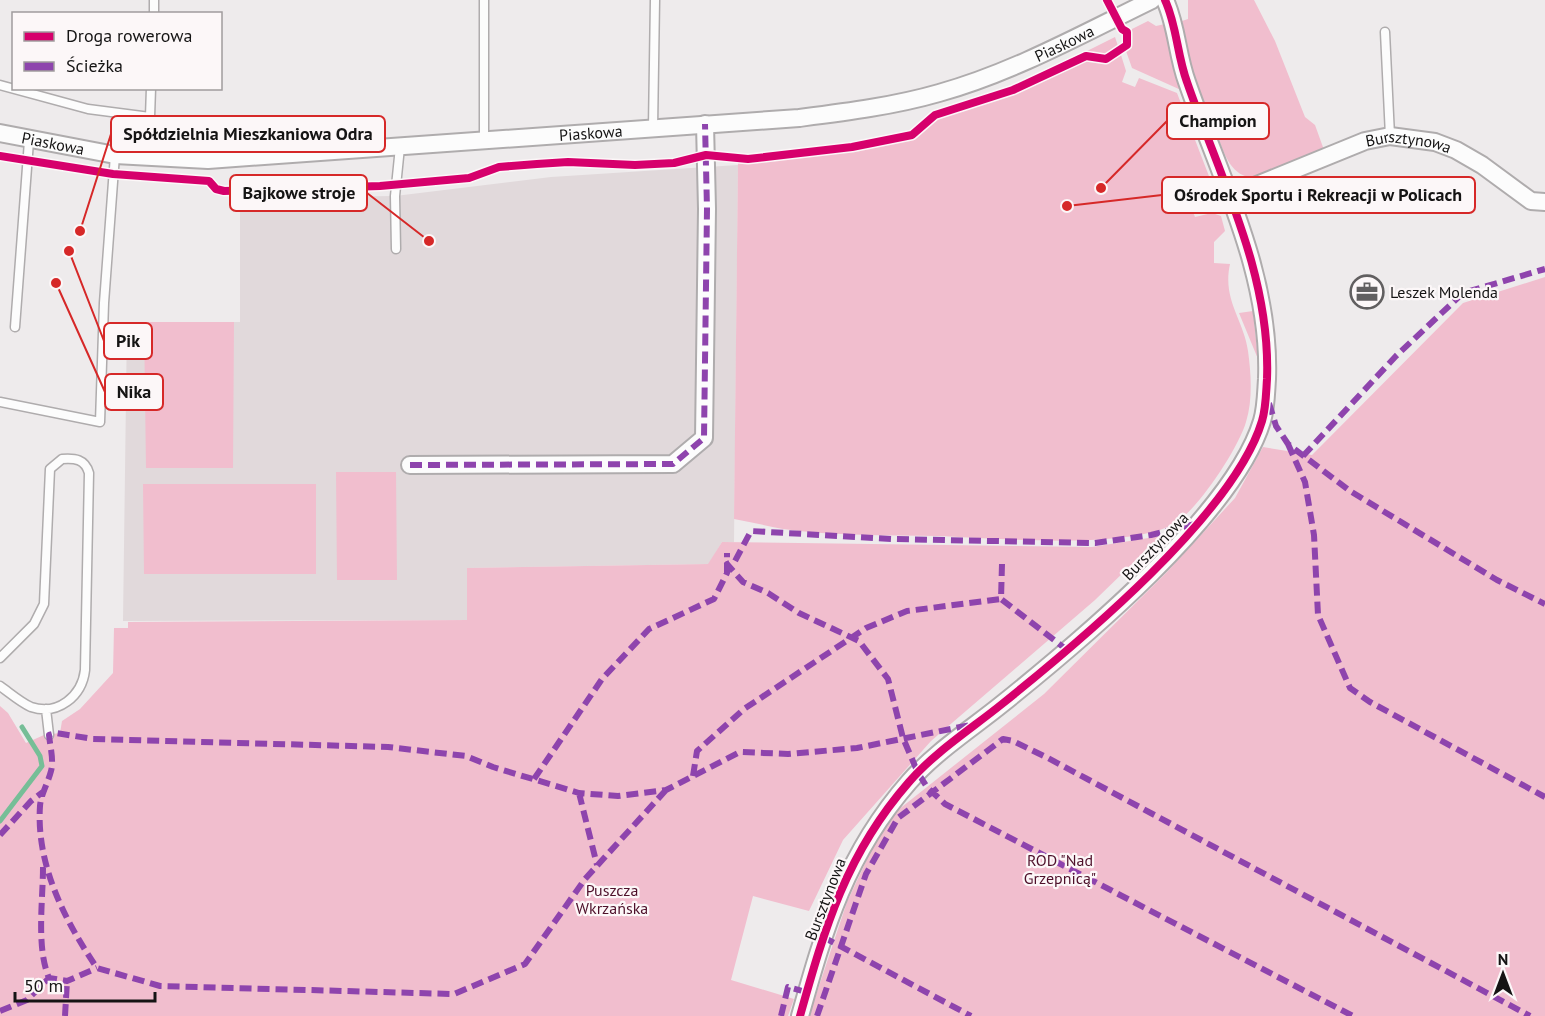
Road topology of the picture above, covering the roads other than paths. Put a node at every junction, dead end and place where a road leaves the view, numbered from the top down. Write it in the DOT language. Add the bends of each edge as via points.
graph roads {
  1 [pos="484,0"];
  2 [pos="656,0"];
  3 [pos="1165,0"];
  4 [pos="1145,2"];
  5 [pos="1385,32"];
  6 [pos="18,90"];
  7 [pos="152,90"];
  8 [pos="150,117"];
  9 [pos="705,124"];
  10 [pos="653,128"];
  11 [pos="3,135"];
  12 [pos="1390,136"];
  13 [pos="484,140"];
  14 [pos="29,141"];
  15 [pos="400,147"];
  16 [pos="115,155"];
  17 [pos="146,158"];
  18 [pos="1230,196"];
  19 [pos="1545,202"];
  20 [pos="396,249"];
  21 [pos="15,327"];
  22 [pos="0,402"];
  23 [pos="410,465"];
  24 [pos="0,658"];
  25 [pos="0,686"];
  26 [pos="46,709"];
  27 [pos="48,735"];
  28 [pos="800,1016"];
  1 -- 13 [label="lane"];
  2 -- 10 [label="lane"];
  3 -- 18 [label="street, Bursztynowa" via="1186,79 1212,128"];
  4 -- 9 [label="street, Piaskowa" via="1006,70 938,93 834,113"];
  5 -- 12 [label="lane"];
  6 -- 8 [label="lane" via="88,109"];
  7 -- 8 [label="lane"];
  8 -- 17 [label="lane"];
  9 -- 10 [label="street, Piaskowa"];
  9 -- 23 [label="street" via="704,438 673,464"];
  10 -- 13 [label="street, Piaskowa"];
  11 -- 14 [label="street, Piaskowa"];
  12 -- 18 [label="street, Bursztynowa" via="1357,144"];
  12 -- 19 [label="street, Bursztynowa" via="1435,142 1456,150 1531,201"];
  13 -- 15 [label="street, Piaskowa"];
  14 -- 16 [label="street, Piaskowa"];
  14 -- 21 [label="lane"];
  15 -- 17 [label="street, Piaskowa" via="247,159"];
  15 -- 20 [label="lane" via="394,196"];
  16 -- 17 [label="street, Piaskowa"];
  16 -- 22 [label="lane" via="100,422"];
  18 -- 28 [label="street, Bursztynowa" via="1251,263 1265,328 1266,395 1254,441 1233,478 1149,574 1059,657 929,762 879,819 847,874"];
  24 -- 26 [label="lane" via="34,624 44,604 50,470 62,459 78,460 89,473 85,673 72,698 61,706"];
  25 -- 26 [label="lane" via="26,704"];
  26 -- 27 [label="lane"];
}
